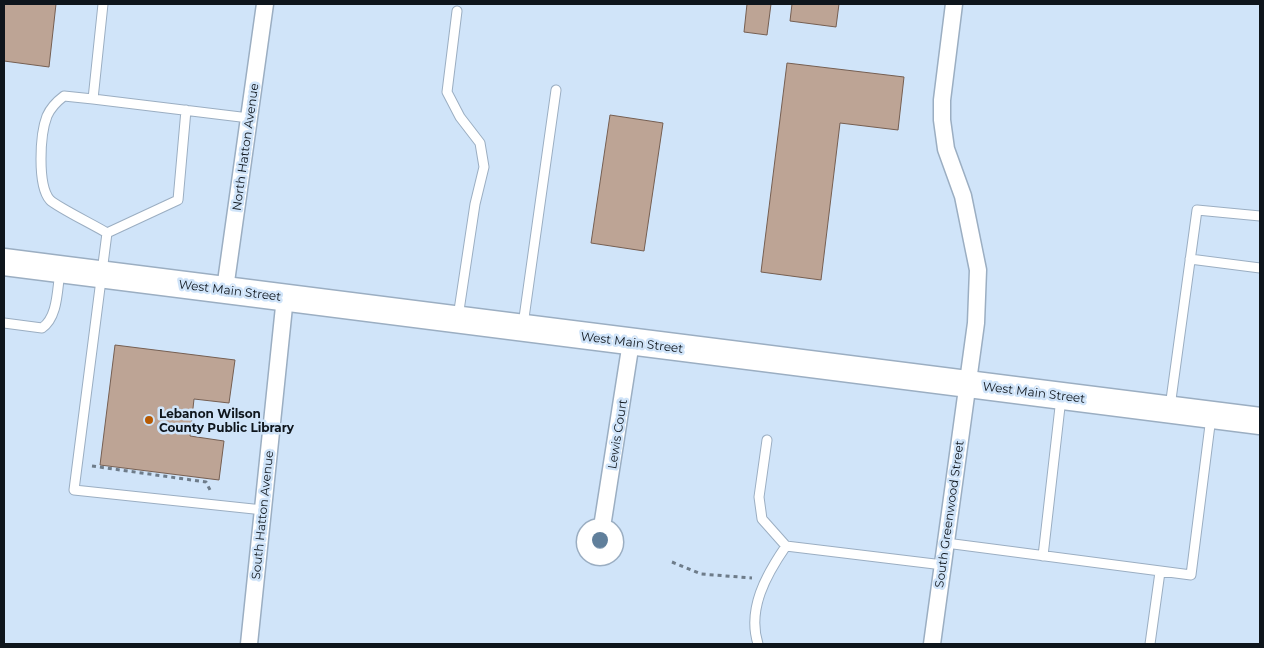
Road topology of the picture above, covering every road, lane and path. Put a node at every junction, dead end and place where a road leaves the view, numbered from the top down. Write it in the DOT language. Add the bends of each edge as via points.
graph roads {
  1 [pos="102,4"];
  2 [pos="265,4"];
  3 [pos="954,4"];
  4 [pos="457,11"];
  5 [pos="556,90"];
  6 [pos="93,99"];
  7 [pos="186,110"];
  8 [pos="249,118"];
  9 [pos="1260,216"];
  10 [pos="107,233"];
  11 [pos="1190,259"];
  12 [pos="4,262"];
  13 [pos="1260,268"];
  14 [pos="60,270"];
  15 [pos="101,274"];
  16 [pos="225,290"];
  17 [pos="285,297"];
  18 [pos="458,320"];
  19 [pos="4,323"];
  20 [pos="523,328"];
  21 [pos="631,342"];
  22 [pos="966,384"];
  23 [pos="1061,395"];
  24 [pos="1170,410"];
  25 [pos="1211,415"];
  26 [pos="1260,421"];
  27 [pos="767,440"];
  28 [pos="93,458"];
  29 [pos="213,497"];
  30 [pos="263,510"];
  31 [pos="602,526"];
  32 [pos="946,543"];
  33 [pos="786,546"];
  34 [pos="1043,556"];
  35 [pos="672,562"];
  36 [pos="942,566"];
  37 [pos="1160,572"];
  38 [pos="766,579"];
  39 [pos="249,644"];
  40 [pos="758,644"];
  41 [pos="932,644"];
  42 [pos="1150,644"];
  1 -- 6 [label="lane"];
  2 -- 8 [label="street, North Hatton Avenue"];
  3 -- 22 [label="street, South Greenwood Street" via="942,120 946,149 963,196 978,270 976,323"];
  4 -- 18 [label="lane" via="448,92 460,117 480,143 484,167 475,204"];
  5 -- 20 [label="lane"];
  6 -- 7 [label="lane"];
  6 -- 10 [label="lane" via="64,96 54,104 43,136 44,187 51,200"];
  7 -- 8 [label="lane"];
  7 -- 10 [label="lane" via="178,200"];
  8 -- 16 [label="street, North Hatton Avenue"];
  9 -- 11 [label="lane" via="1197,210"];
  10 -- 15 [label="lane"];
  11 -- 13 [label="lane"];
  11 -- 24 [label="lane"];
  12 -- 14 [label="main road, West Main Street"];
  14 -- 15 [label="main road, West Main Street"];
  14 -- 19 [label="lane" via="55,309 49,323 42,328"];
  15 -- 16 [label="main road, West Main Street"];
  15 -- 30 [label="lane" via="74,490"];
  16 -- 17 [label="main road, West Main Street"];
  17 -- 18 [label="main road, West Main Street"];
  17 -- 30 [label="street, South Hatton Avenue"];
  18 -- 20 [label="main road, West Main Street"];
  20 -- 21 [label="main road, West Main Street"];
  21 -- 22 [label="main road, West Main Street"];
  21 -- 31 [label="street, Lewis Court"];
  22 -- 23 [label="main road, West Main Street"];
  22 -- 32 [label="street, South Greenwood Street"];
  23 -- 24 [label="main road, West Main Street"];
  23 -- 34 [label="lane"];
  24 -- 25 [label="main road, West Main Street"];
  25 -- 26 [label="main road, West Main Street"];
  25 -- 37 [label="lane" via="1191,576"];
  27 -- 33 [label="lane" via="759,497 762,519"];
  28 -- 29 [label="path" via="91,467 206,482"];
  30 -- 39 [label="street, South Hatton Avenue"];
  32 -- 34 [label="lane"];
  32 -- 36 [label="street, South Greenwood Street"];
  33 -- 36 [label="lane"];
  33 -- 38 [label="lane"];
  34 -- 37 [label="lane"];
  35 -- 38 [label="path" via="701,574"];
  36 -- 41 [label="street, South Greenwood Street"];
  37 -- 42 [label="lane"];
  38 -- 40 [label="lane" via="755,616"];
}
